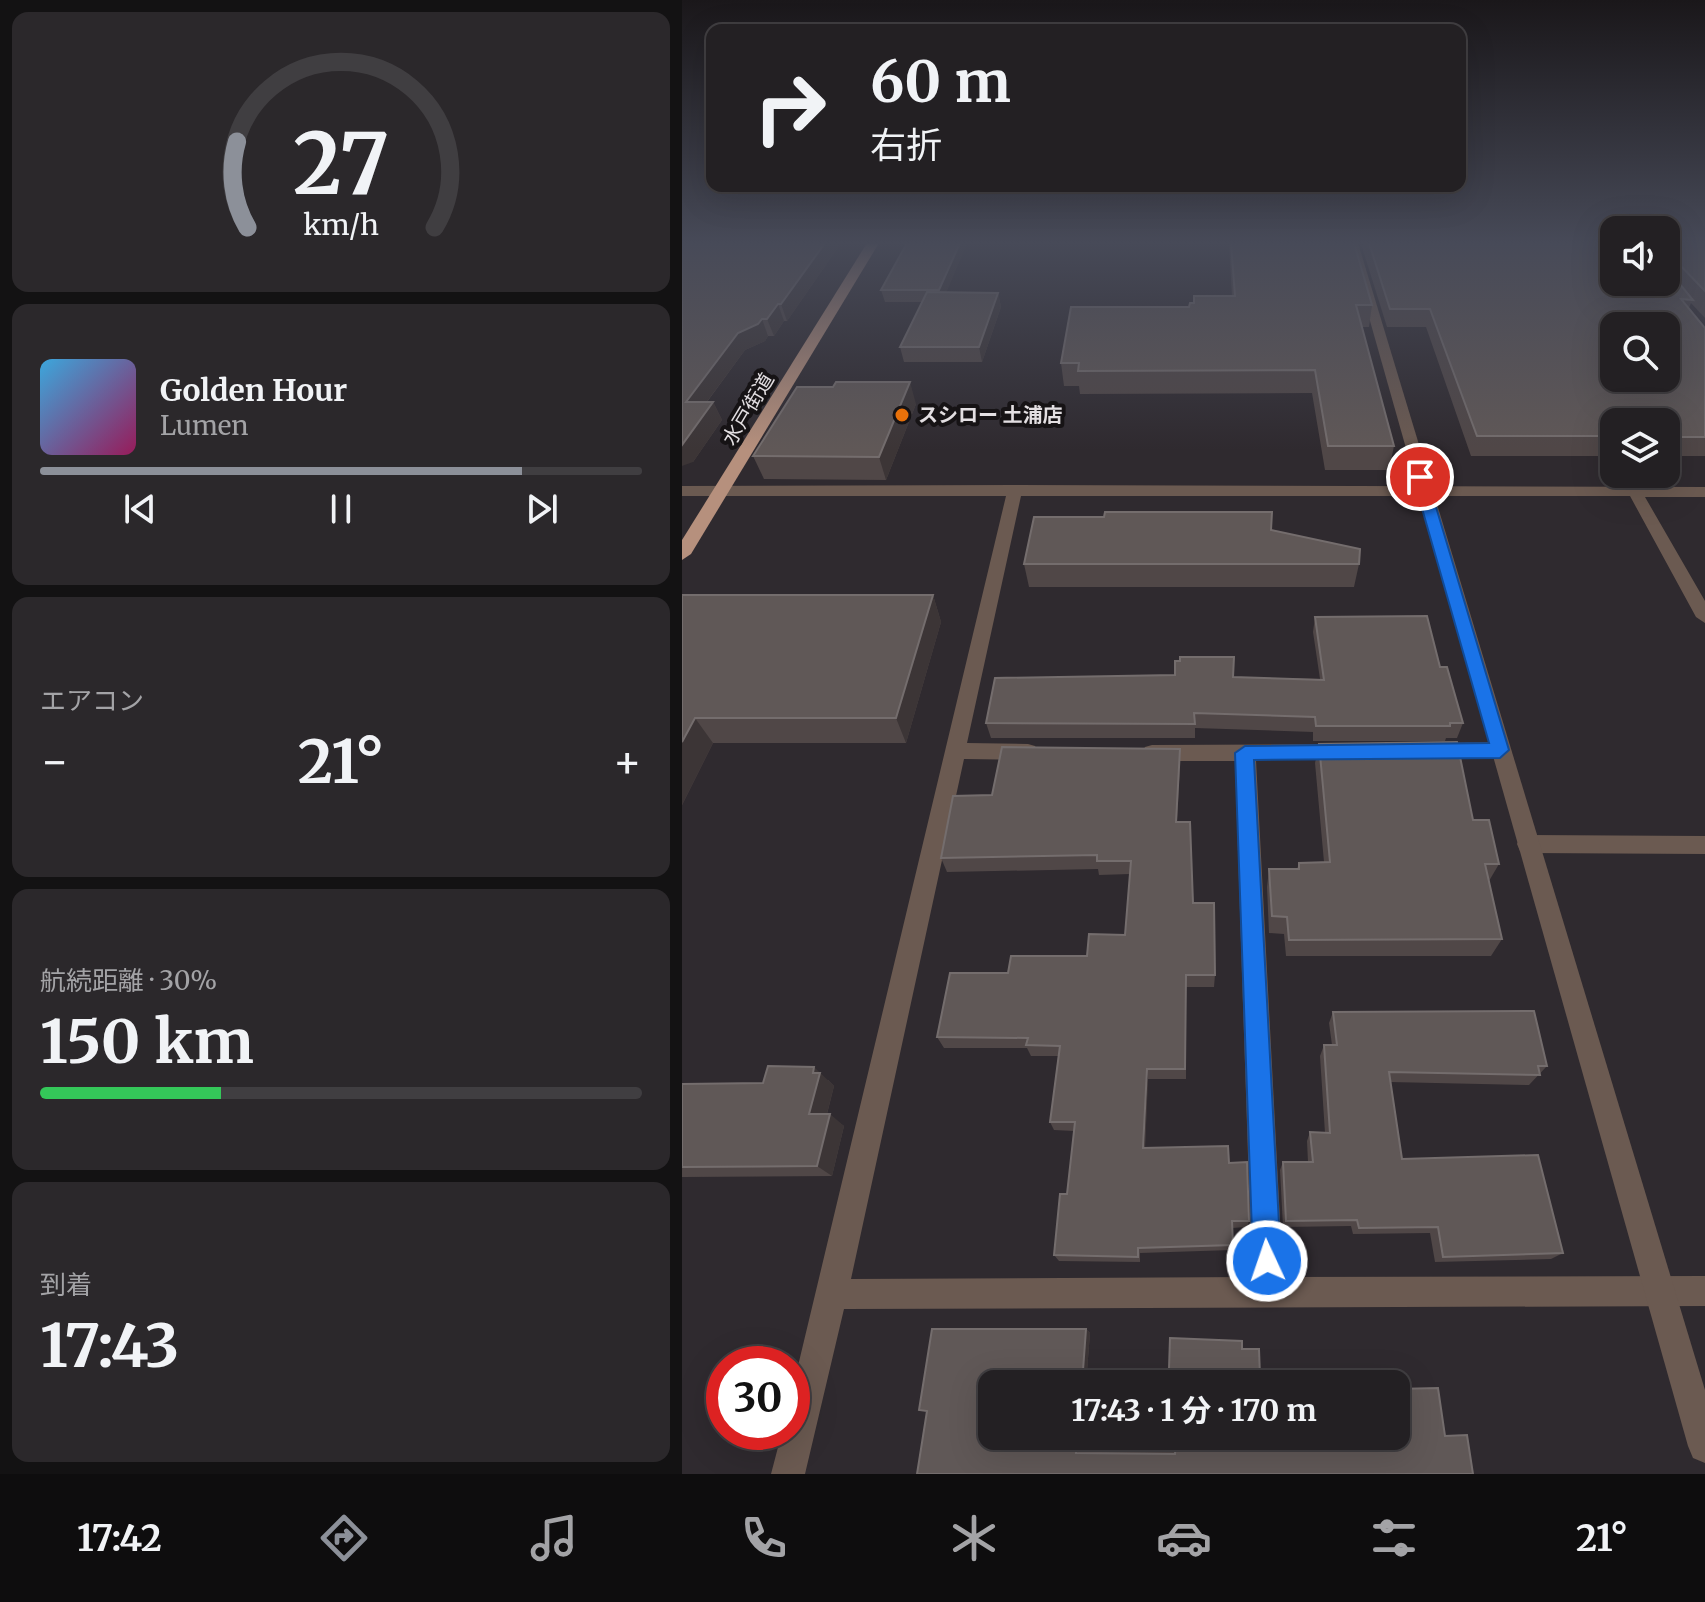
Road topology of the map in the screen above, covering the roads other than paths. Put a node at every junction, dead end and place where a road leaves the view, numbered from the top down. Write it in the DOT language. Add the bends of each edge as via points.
graph roads {
  1 [pos="831,312"];
  2 [pos="1373,312"];
  3 [pos="1015,490"];
  4 [pos="682,491"];
  5 [pos="721,492"];
  6 [pos="1424,492"];
  7 [pos="1635,492"];
  8 [pos="1705,492"];
  9 [pos="682,554"];
  10 [pos="1705,617"];
  11 [pos="1500,750"];
  12 [pos="954,751"];
  13 [pos="1409,751"];
  14 [pos="1046,752"];
  15 [pos="1364,752"];
  16 [pos="1138,753"];
  17 [pos="1245,753"];
  18 [pos="1528,844"];
  19 [pos="1705,845"];
  20 [pos="1705,1291"];
  21 [pos="1660,1292"];
  22 [pos="1268,1293"];
  23 [pos="832,1294"];
  24 [pos="1705,1446"];
  25 [pos="788,1474"];
  1 -- 5 [label="highway, 水戸街道"];
  2 -- 6 [label="street"];
  3 -- 5 [label="street"];
  3 -- 6 [label="street"];
  3 -- 12 [label="street"];
  4 -- 5 [label="street"];
  5 -- 9 [label="highway, 水戸街道"];
  6 -- 7 [label="street"];
  6 -- 11 [label="street"];
  7 -- 8 [label="street"];
  7 -- 10 [label="street"];
  11 -- 13 [label="street"];
  11 -- 18 [label="street"];
  12 -- 14 [label="street"];
  12 -- 23 [label="street"];
  15 -- 17 [label="street"];
  16 -- 17 [label="street"];
  17 -- 22 [label="street"];
  18 -- 19 [label="street"];
  18 -- 21 [label="street"];
  20 -- 21 [label="street"];
  21 -- 22 [label="street"];
  21 -- 24 [label="street"];
  22 -- 23 [label="street"];
  23 -- 25 [label="street"];
}
